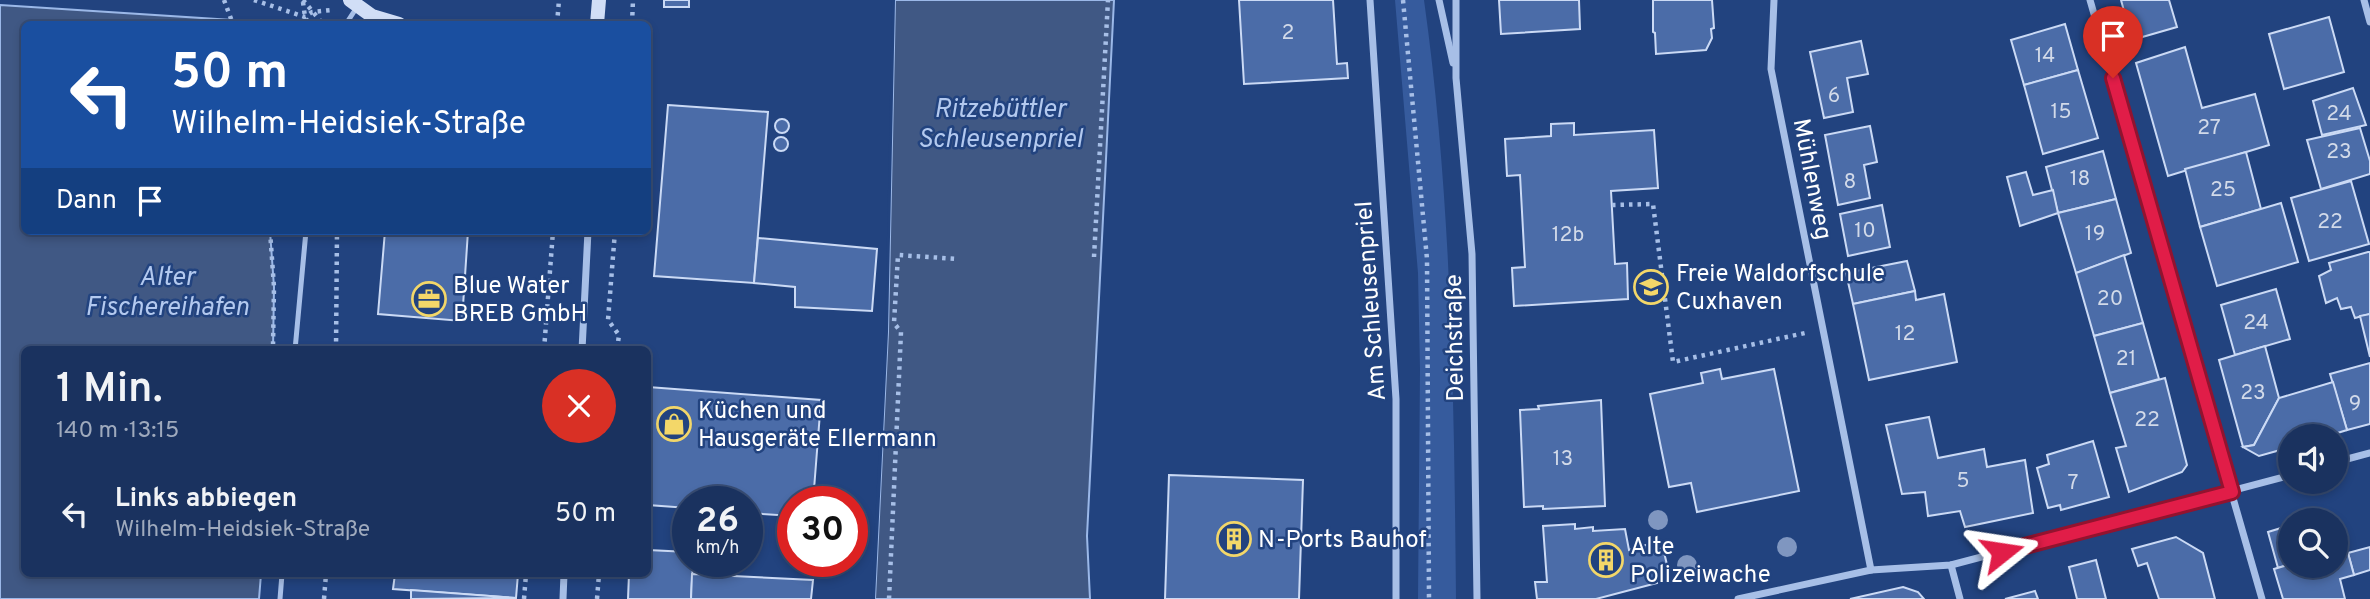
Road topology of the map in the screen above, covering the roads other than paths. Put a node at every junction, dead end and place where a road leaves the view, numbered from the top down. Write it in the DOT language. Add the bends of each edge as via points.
graph roads {
  1 [pos="599,0"];
  2 [pos="1370,0"];
  3 [pos="1439,0"];
  4 [pos="1456,0"];
  5 [pos="1774,0"];
  6 [pos="2090,0"];
  7 [pos="2364,0"];
  8 [pos="354,4"];
  9 [pos="347,21"];
  10 [pos="389,21"];
  11 [pos="597,21"];
  12 [pos="2370,22"];
  13 [pos="1456,78"];
  14 [pos="306,235"];
  15 [pos="588,235"];
  16 [pos="295,346"];
  17 [pos="582,346"];
  18 [pos="2370,453"];
  19 [pos="2348,459"];
  20 [pos="2278,479"];
  21 [pos="2232,492"];
  22 [pos="1951,565"];
  23 [pos="1871,570"];
  24 [pos="282,577"];
  25 [pos="564,577"];
  26 [pos="280,599"];
  27 [pos="562,599"];
  28 [pos="1396,599"];
  29 [pos="1477,599"];
  30 [pos="1738,599"];
  31 [pos="1960,599"];
  32 [pos="2262,599"];
  1 -- 11 [label="street"];
  2 -- 28 [label="street, Am Schleusenpriel" via="1396,399"];
  3 -- 13 [label="street, Deichstraße"];
  4 -- 13 [label="street, Deichstraße"];
  5 -- 23 [label="street, Mühlenweg" via="1771,69"];
  6 -- 21 [label="street"];
  7 -- 12 [label="street"];
  8 -- 9 [label="lane"];
  8 -- 10 [label="street"];
  13 -- 29 [label="street, Deichstraße" via="1472,254"];
  14 -- 16 [label="lane"];
  15 -- 17 [label="street"];
  18 -- 19 [label="street"];
  20 -- 21 [label="street"];
  21 -- 22 [label="street"];
  21 -- 32 [label="street"];
  22 -- 23 [label="street"];
  22 -- 31 [label="street"];
  23 -- 30 [label="street"];
  24 -- 26 [label="lane"];
  25 -- 27 [label="street"];
}
